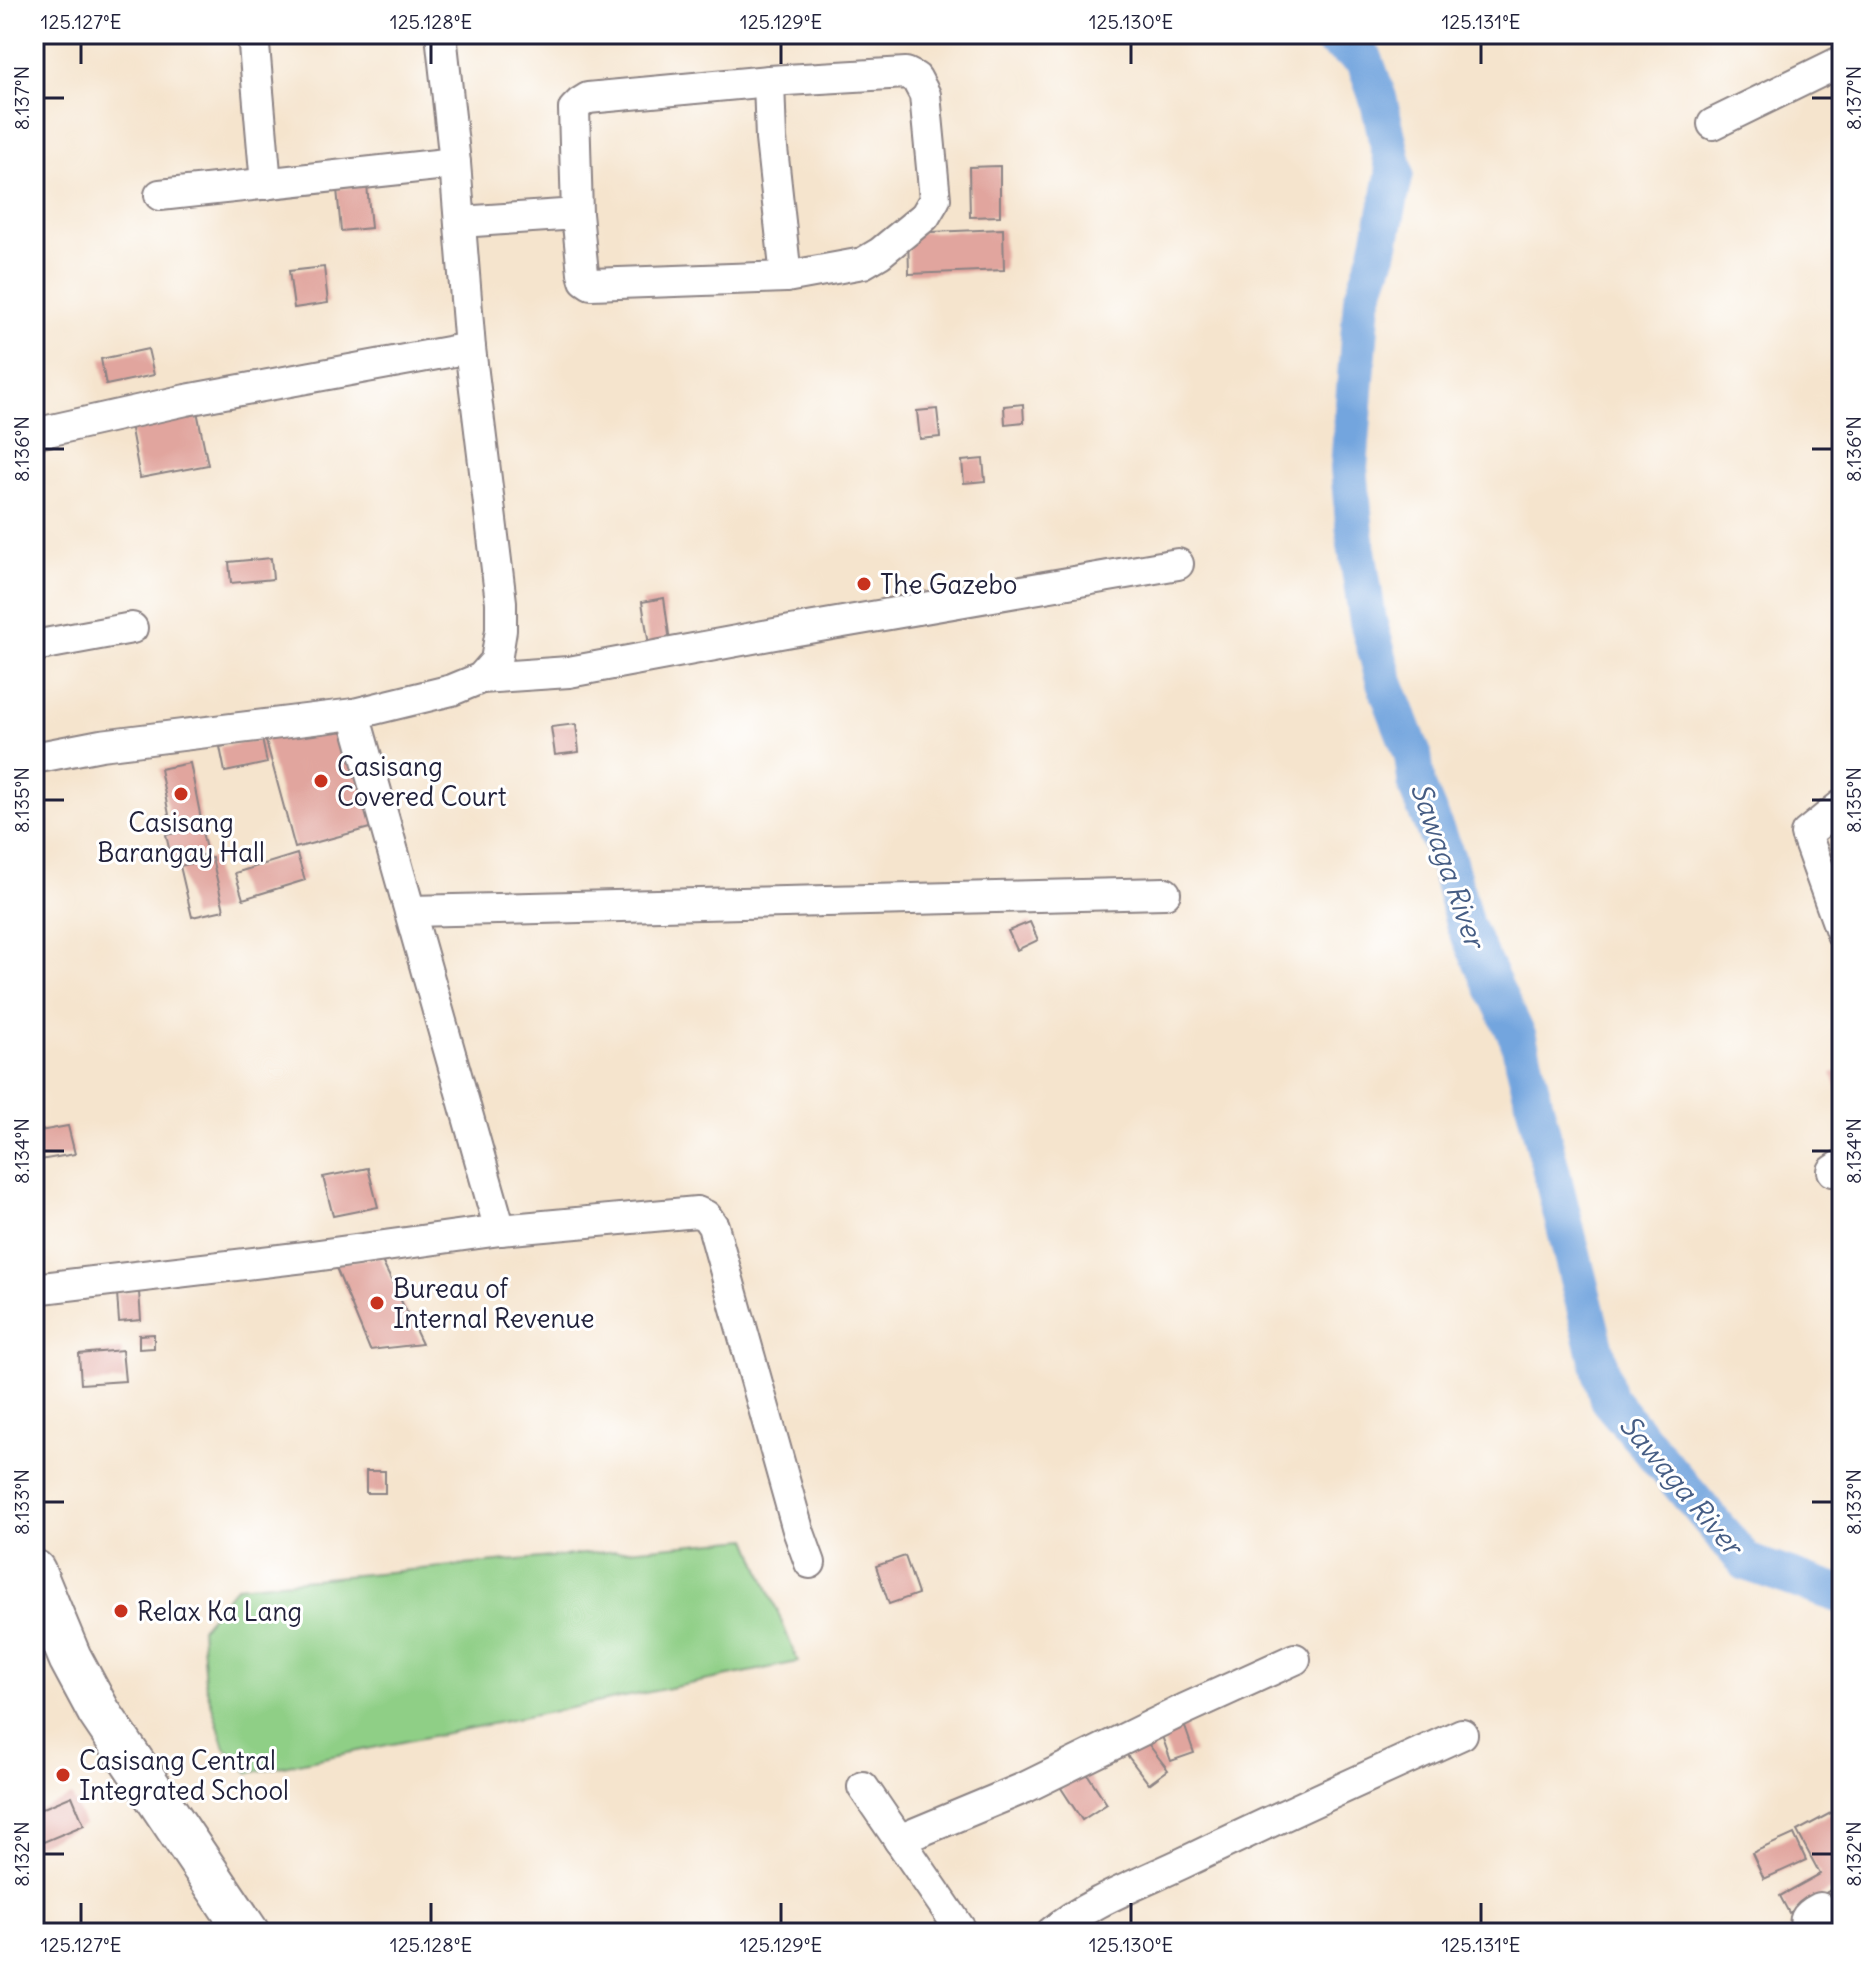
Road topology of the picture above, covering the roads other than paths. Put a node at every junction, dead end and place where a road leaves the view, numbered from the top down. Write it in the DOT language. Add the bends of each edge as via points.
graph roads {
  1 [pos="253,34"];
  2 [pos="441,34"];
  3 [pos="1842,61"];
  4 [pos="769,81"];
  5 [pos="1713,124"];
  6 [pos="455,163"];
  7 [pos="266,184"];
  8 [pos="160,195"];
  9 [pos="577,214"];
  10 [pos="460,222"];
  11 [pos="786,277"];
  12 [pos="470,348"];
  13 [pos="34,434"];
  14 [pos="1178,564"];
  15 [pos="132,628"];
  16 [pos="34,646"];
  17 [pos="481,678"];
  18 [pos="354,714"];
  19 [pos="34,758"];
  20 [pos="1842,805"];
  21 [pos="1165,893"];
  22 [pos="410,911"];
  23 [pos="1842,934"];
  24 [pos="500,1230"];
  25 [pos="34,1289"];
  26 [pos="810,1563"];
  27 [pos="34,1571"];
  28 [pos="1295,1659"];
  29 [pos="1462,1734"];
  30 [pos="863,1787"];
  31 [pos="899,1840"];
  32 [pos="235,1929"];
  33 [pos="963,1933"];
  34 [pos="1051,1933"];
  35 [pos="1814,1933"];
  36 [pos="1828,1933"];
  1 -- 7 [label="street"];
  2 -- 6 [label="street"];
  3 -- 5 [label="street"];
  4 -- 9 [label="street" via="588,98 580,103 574,109"];
  4 -- 11 [label="street"];
  4 -- 11 [label="street" via="906,73 916,78 925,95 935,199 925,216 863,263"];
  6 -- 7 [label="street"];
  6 -- 10 [label="street"];
  7 -- 8 [label="street"];
  9 -- 10 [label="street"];
  9 -- 11 [label="street" via="583,273 591,284"];
  10 -- 12 [label="street"];
  12 -- 13 [label="street"];
  12 -- 17 [label="street" via="501,602 496,661"];
  14 -- 17 [label="street" via="569,672"];
  15 -- 16 [label="street"];
  17 -- 18 [label="street"];
  18 -- 19 [label="street"];
  18 -- 22 [label="street"];
  20 -- 23 [label="street" via="1806,834"];
  21 -- 22 [label="street"];
  22 -- 24 [label="street"];
  24 -- 25 [label="street"];
  24 -- 26 [label="street" via="697,1212 706,1216"];
  27 -- 32 [label="highway" via="99,1712"];
  28 -- 31 [label="street" via="1024,1788"];
  29 -- 34 [label="street" via="1124,1891"];
  30 -- 31 [label="street"];
  31 -- 33 [label="street"];
  35 -- 36 [label="street" via="1805,1919 1820,1908 1829,1915"];
}
